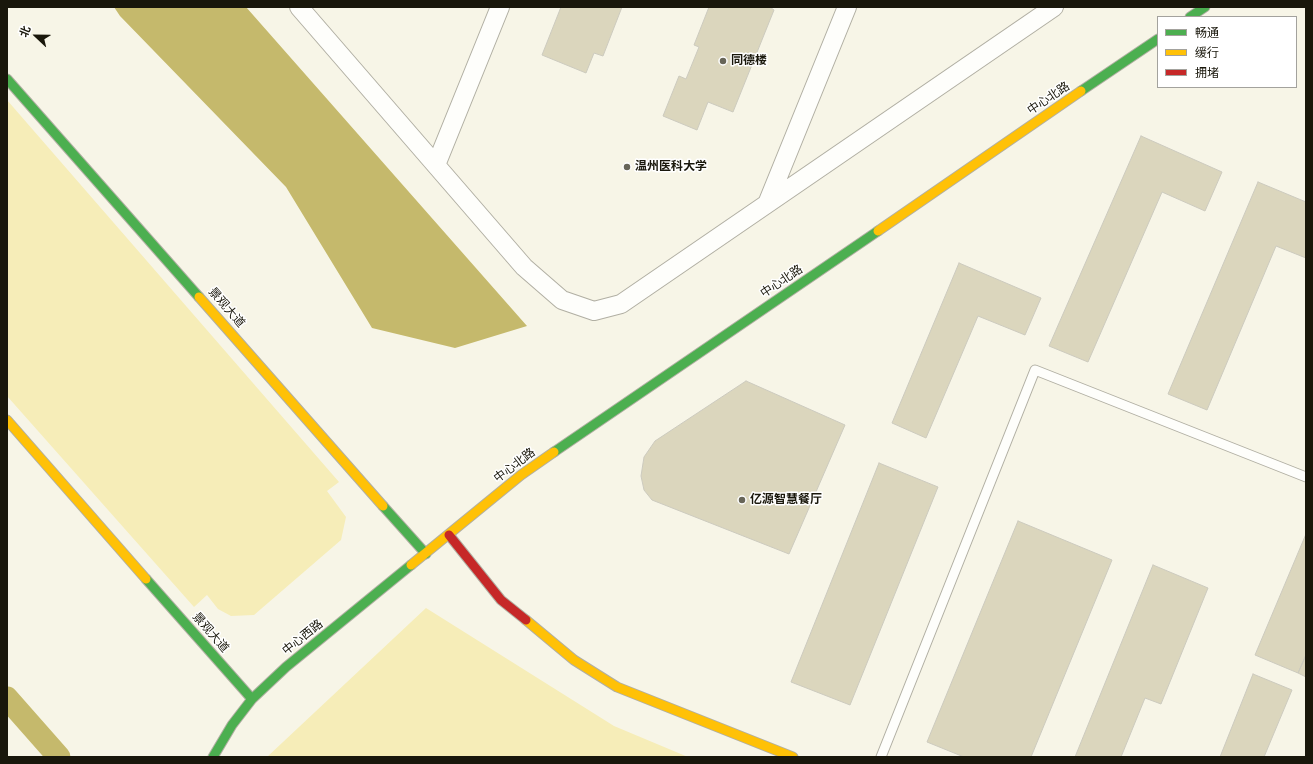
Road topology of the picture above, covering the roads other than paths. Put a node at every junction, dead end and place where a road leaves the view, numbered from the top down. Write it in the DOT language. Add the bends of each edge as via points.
graph roads {
  1 [pos="299,7"];
  2 [pos="500,7"];
  3 [pos="847,7"];
  4 [pos="1054,7"];
  5 [pos="1205,7"];
  6 [pos="1192,16"];
  7 [pos="1157,40"];
  8 [pos="7,79"];
  9 [pos="436,165"];
  10 [pos="767,204"];
  11 [pos="7,420"];
  12 [pos="1306,477"];
  13 [pos="449,535"];
  14 [pos="426,554"];
  15 [pos="252,699"];
  16 [pos="213,757"];
  17 [pos="793,757"];
  18 [pos="881,757"];
  1 -- 9 [label="street"];
  2 -- 9 [label="street"];
  3 -- 10 [label="street"];
  4 -- 10 [label="street"];
  5 -- 6 [label="main road"];
  7 -- 13 [label="main road, 中心北路" via="521,475"];
  8 -- 14 [label="main road, 景观大道"];
  9 -- 10 [label="street" via="524,267 562,300 594,311 621,304"];
  11 -- 15 [label="main road, 景观大道"];
  12 -- 18 [label="lane" via="1035,370"];
  13 -- 14 [label="main road, 中心北路"];
  13 -- 17 [label="main road" via="501,600 574,660 617,687"];
  14 -- 15 [label="main road, 中心西路" via="286,667"];
  15 -- 16 [label="main road, 中心西路" via="232,725"];
}
